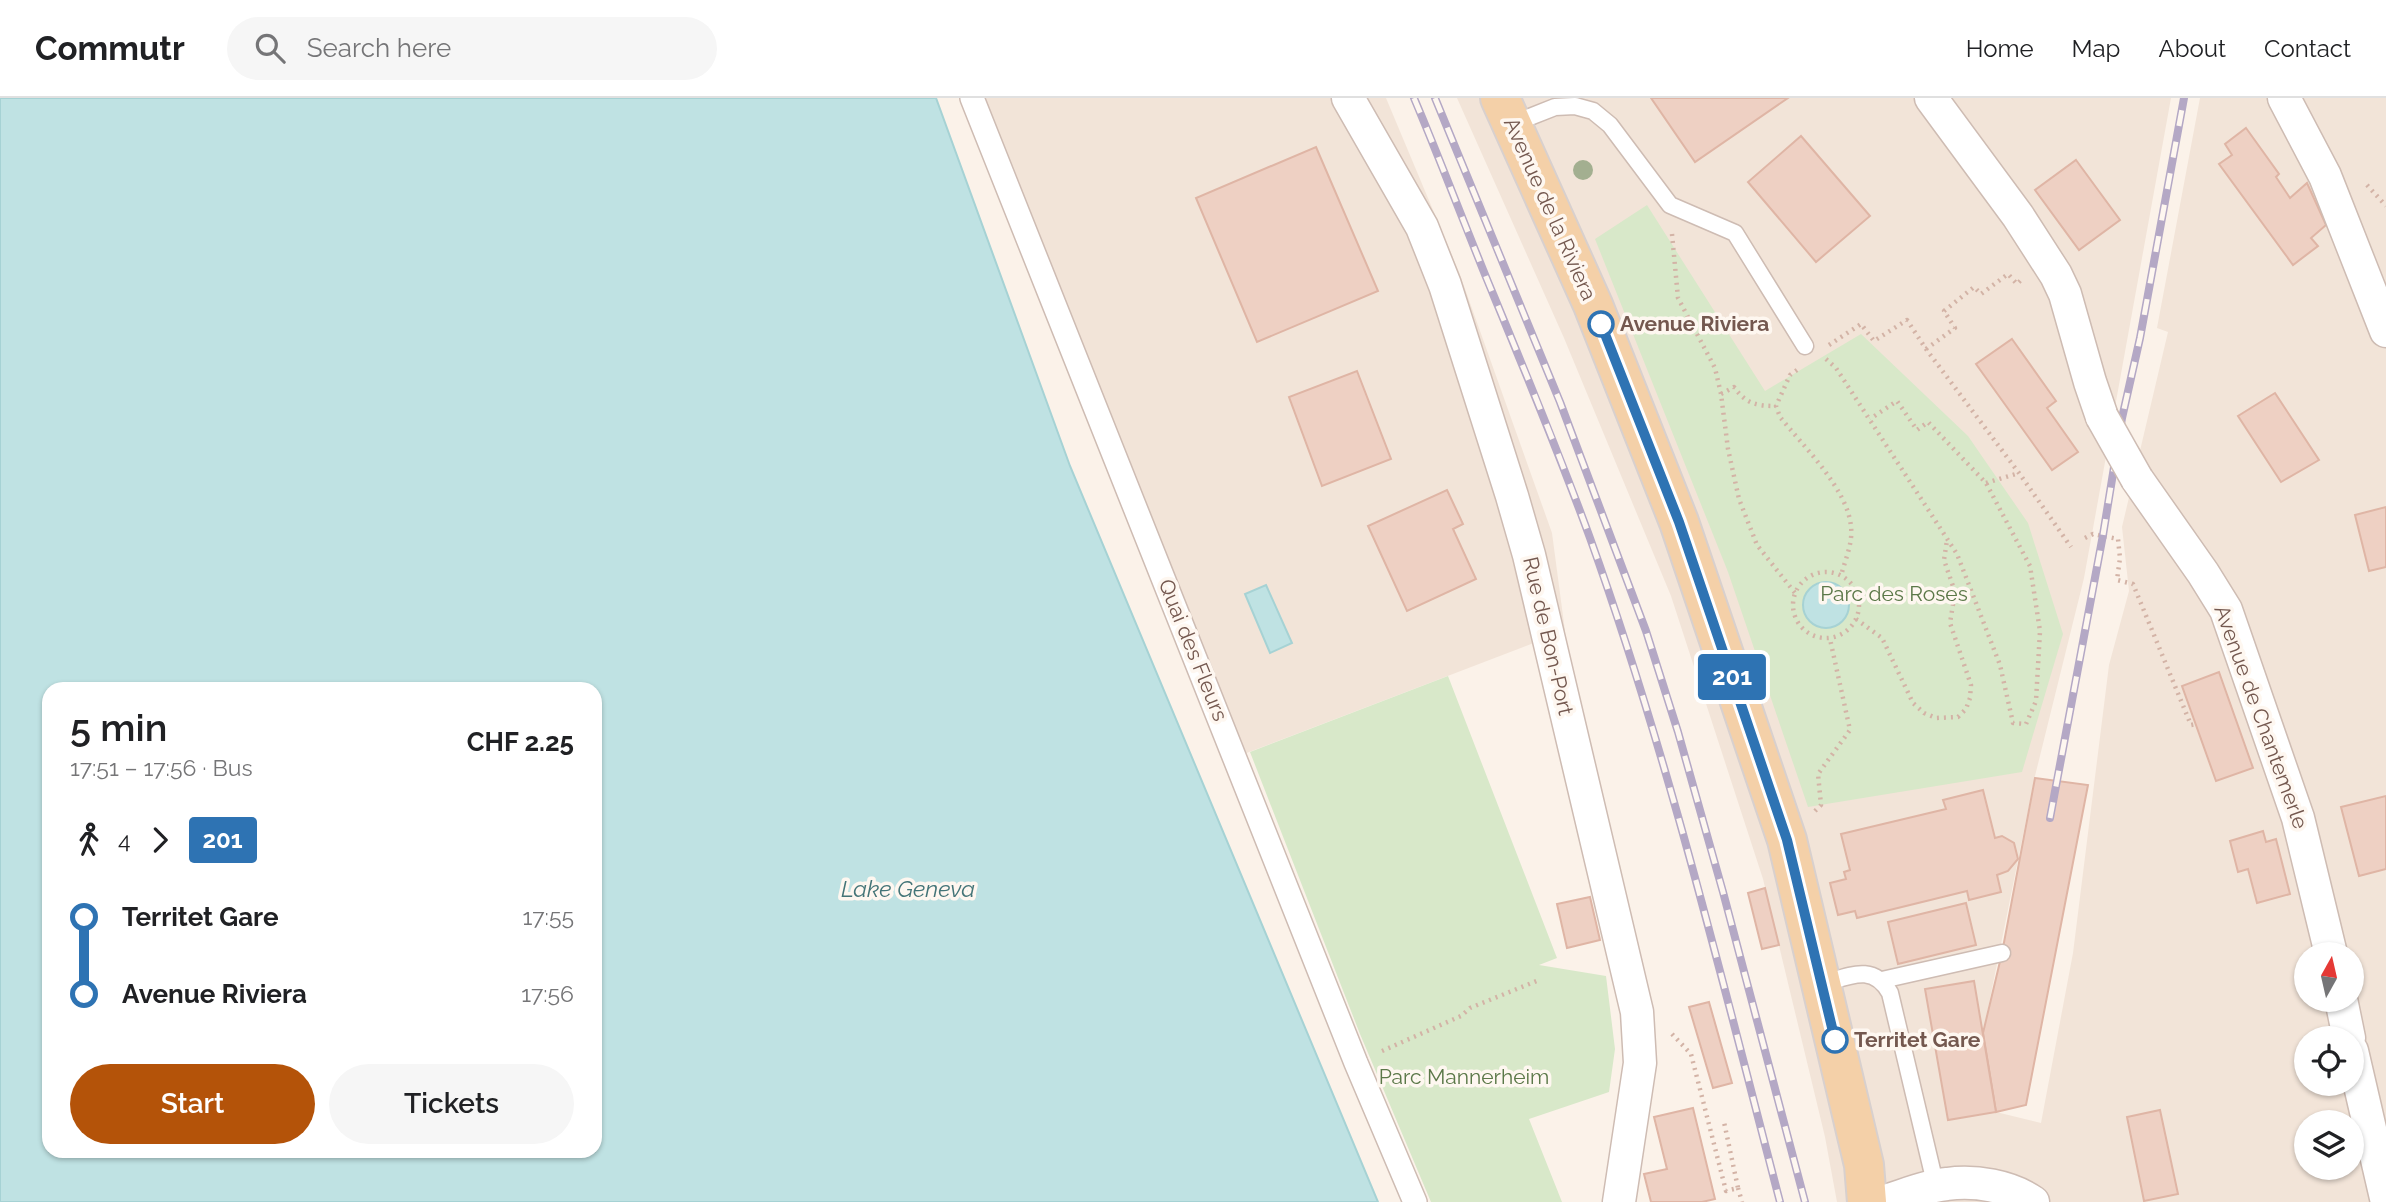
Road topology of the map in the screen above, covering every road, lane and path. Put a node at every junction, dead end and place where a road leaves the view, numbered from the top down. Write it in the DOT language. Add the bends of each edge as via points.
graph roads {
  1 [pos="972,98"];
  2 [pos="1348,98"];
  3 [pos="1931,98"];
  4 [pos="2284,98"];
  5 [pos="1506,111"];
  6 [pos="2366,183"];
  7 [pos="1670,205"];
  8 [pos="2386,206"];
  9 [pos="2017,271"];
  10 [pos="2386,331"];
  11 [pos="1926,349"];
  12 [pos="1812,350"];
  13 [pos="1721,394"];
  14 [pos="1776,406"];
  15 [pos="1870,419"];
  16 [pos="2019,473"];
  17 [pos="1986,483"];
  18 [pos="2085,538"];
  19 [pos="1947,539"];
  20 [pos="2071,547"];
  21 [pos="1841,576"];
  22 [pos="1795,593"];
  23 [pos="1856,619"];
  24 [pos="1830,639"];
  25 [pos="2196,724"];
  26 [pos="1787,840"];
  27 [pos="2328,942"];
  28 [pos="2002,953"];
  29 [pos="1882,979"];
  30 [pos="1539,980"];
  31 [pos="1822,984"];
  32 [pos="1356,1063"];
  33 [pos="2362,1096"];
  34 [pos="1724,1122"];
  35 [pos="1737,1178"];
  36 [pos="1937,1186"];
  37 [pos="1738,1188"];
  38 [pos="2386,1199"];
  39 [pos="1748,1200"];
  40 [pos="1415,1202"];
  41 [pos="1619,1202"];
  42 [pos="1742,1202"];
  43 [pos="1867,1202"];
  44 [pos="1882,1202"];
  45 [pos="2033,1202"];
  1 -- 32 [label="street, Quai des Fleurs"];
  2 -- 41 [label="street, Rue de Bon-Port" via="1422,227 1445,285 1529,555 1637,1012 1640,1063"];
  3 -- 27 [label="street, Avenue de Chantemerle, bridge" via="2056,275 2102,417 2137,479 2226,610 2302,830"];
  4 -- 10 [label="street" via="2325,176"];
  5 -- 7 [label="lane" via="1575,106 1593,111 1610,125"];
  5 -- 26 [label="main road, Avenue de la Riviera" via="1594,305 1679,522"];
  6 -- 8 [label="path"];
  7 -- 12 [label="lane" via="1735,233"];
  7 -- 13 [label="path" via="1678,298 1715,368"];
  9 -- 11 [label="path" via="2023,278 2017,284 2008,274 1981,294 1974,286 1944,311 1955,328"];
  11 -- 12 [label="path" via="1907,320 1874,341 1861,324"];
  11 -- 16 [label="path"];
  12 -- 14 [label="path" via="1790,375"];
  12 -- 15 [label="path" via="1836,368"];
  13 -- 14 [label="path" via="1734,387 1748,402"];
  13 -- 22 [label="path" via="1728,450 1757,545"];
  14 -- 21 [label="path" via="1837,489 1847,511 1851,541"];
  15 -- 17 [label="path" via="1896,401 1917,430 1928,422"];
  15 -- 19 [label="path"];
  16 -- 17 [label="path"];
  16 -- 20 [label="path"];
  17 -- 19 [label="path" via="2030,566 2039,631 2036,701 2026,724 2013,723 2000,665"];
  18 -- 25 [label="path" via="2093,534 2118,539 2117,579 2133,584 2191,725"];
  19 -- 23 [label="path" via="1944,560 1955,592 1950,623 1971,685 1966,709 1958,717 1936,718 1918,708 1882,638"];
  21 -- 22 [label="path" via="1830,572 1809,576"];
  21 -- 23 [label="path" via="1856,590"];
  22 -- 24 [label="path" via="1792,604 1800,626 1808,634"];
  23 -- 24 [label="path" via="1850,629"];
  24 -- 26 [label="path" via="1850,730 1818,774 1821,805"];
  26 -- 31 [label="main road, Avenue de la Riviera"];
  28 -- 29 [label="lane"];
  29 -- 31 [label="lane" via="1858,974"];
  29 -- 36 [label="lane" via="1890,993"];
  30 -- 32 [label="path"];
  31 -- 43 [label="main road, Avenue de la Riviera" via="1864,1166"];
  32 -- 40 [label="street, Quai des Fleurs"];
  33 -- 38 [label="street"];
  34 -- 35 [label="path"];
  36 -- 44 [label="street"];
  36 -- 45 [label="street" via="2005,1188"];
  37 -- 42 [label="path"];
  39 -- 42 [label="path"];
}
